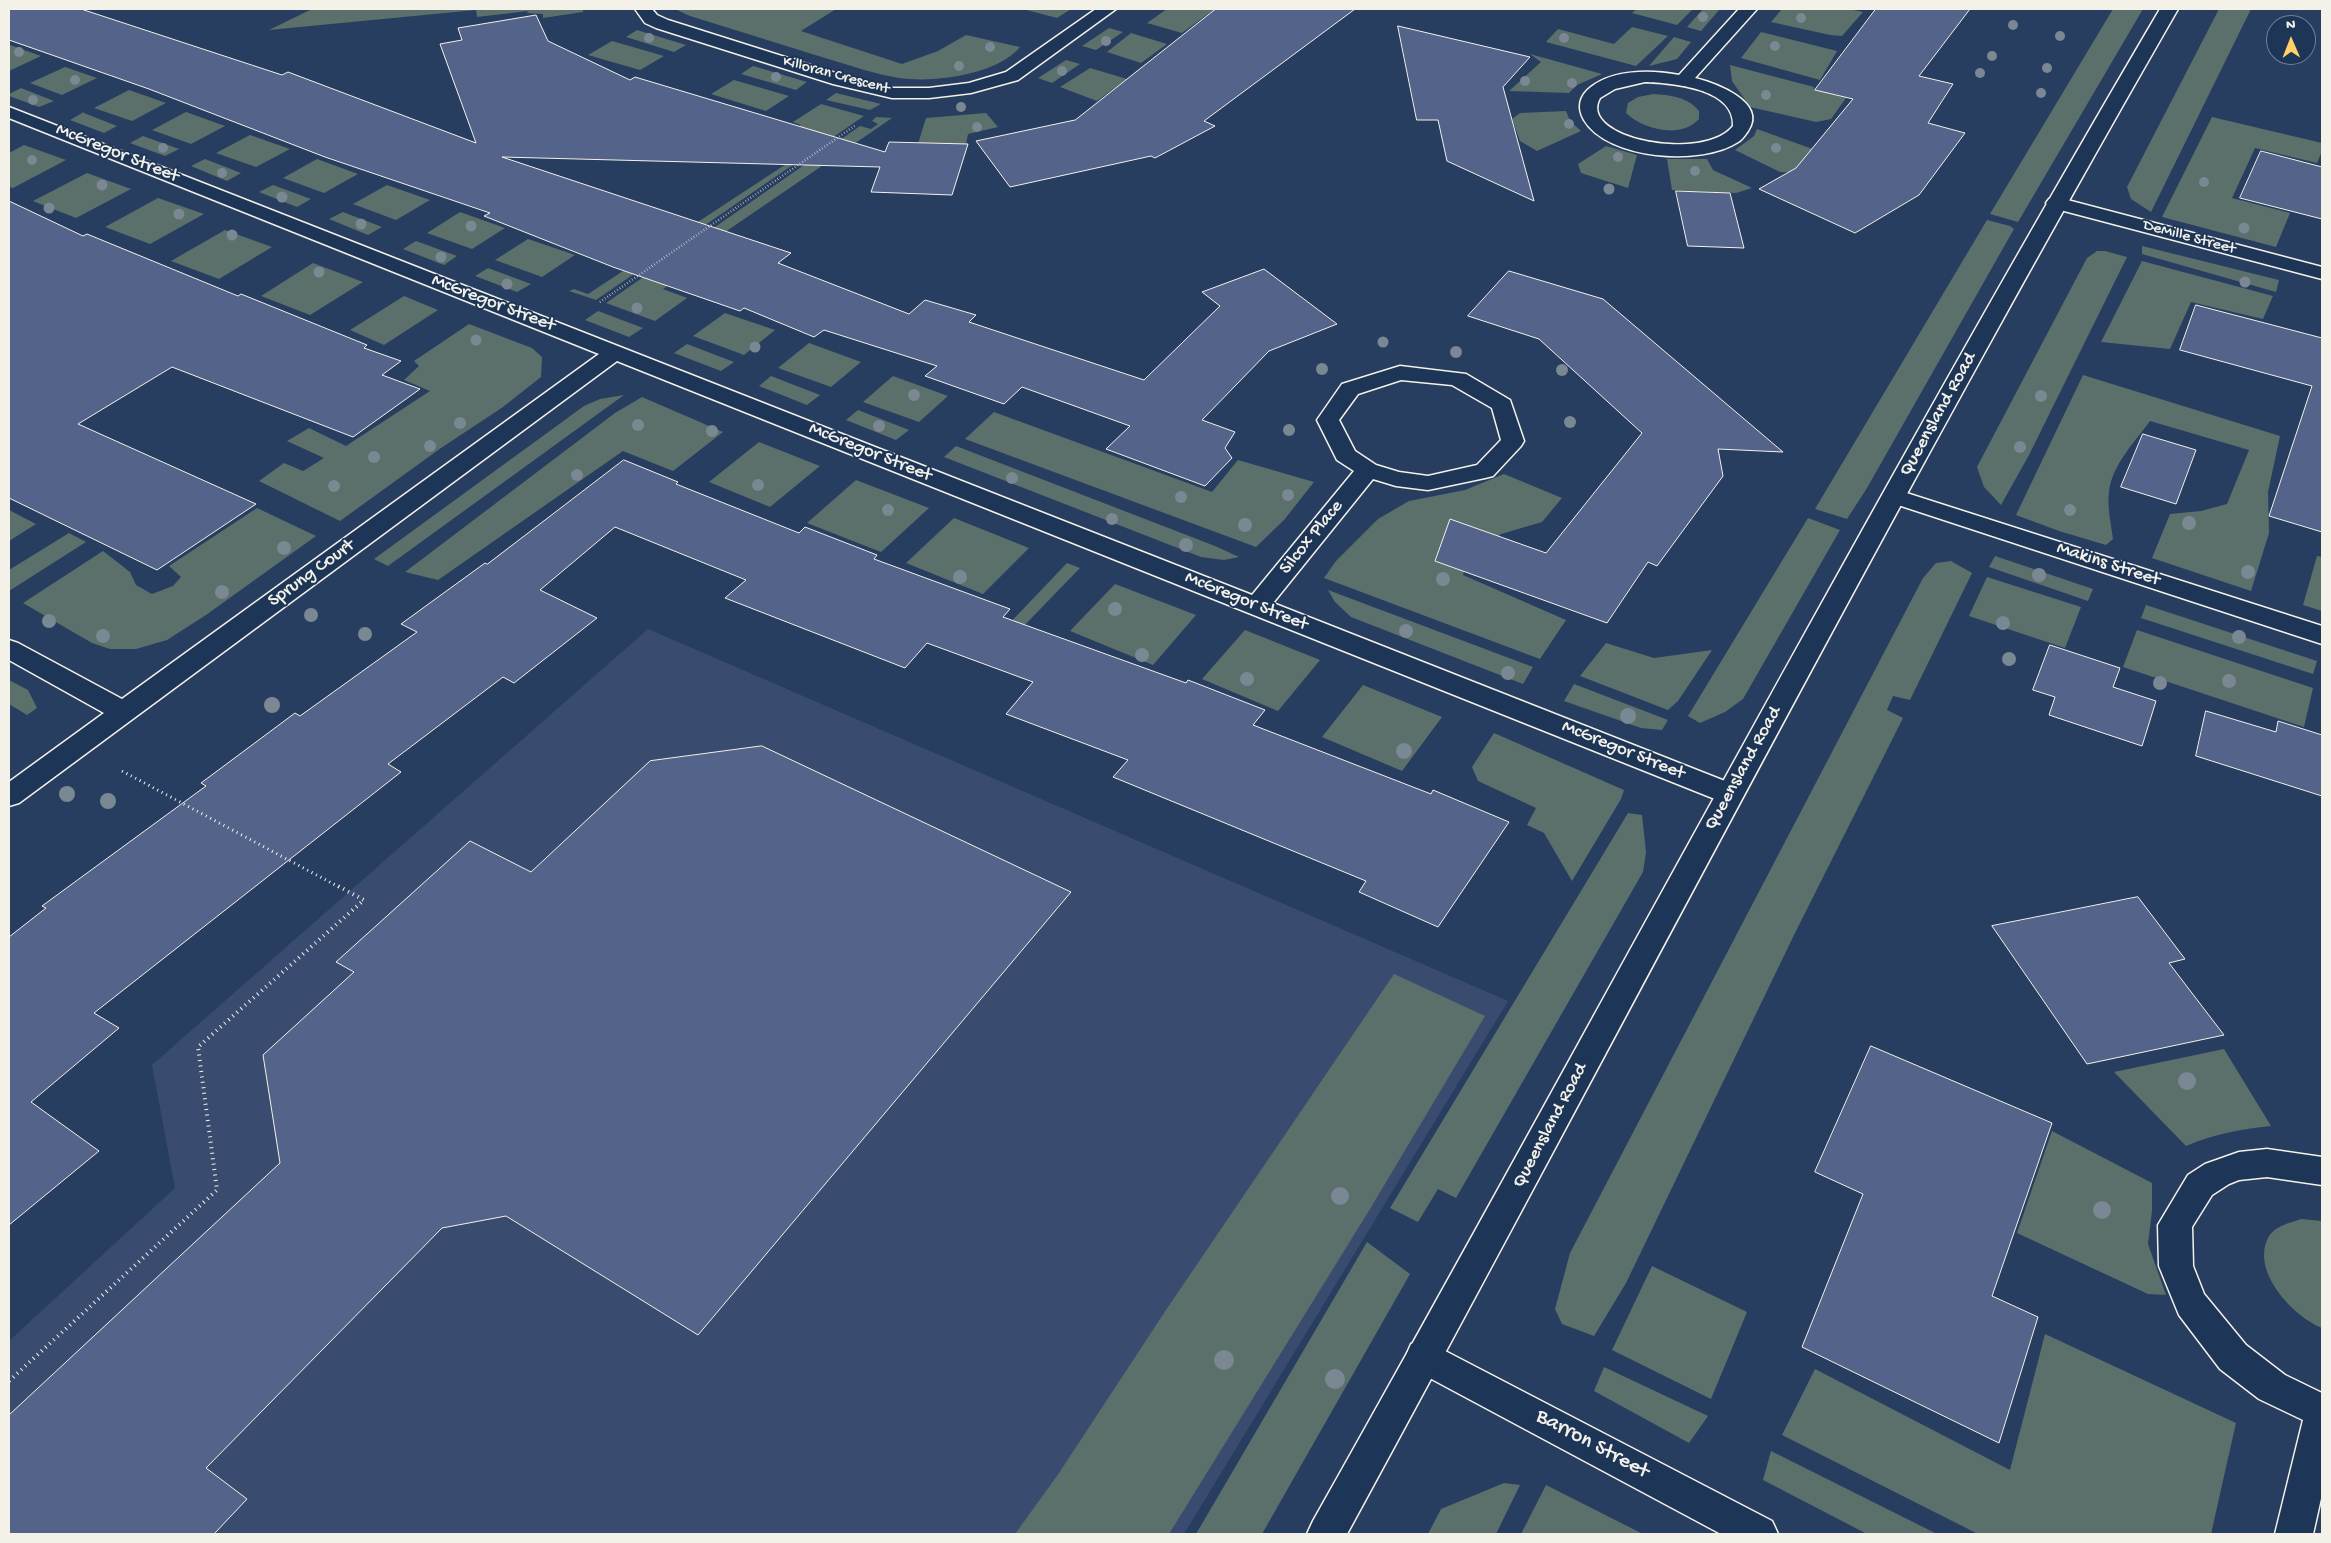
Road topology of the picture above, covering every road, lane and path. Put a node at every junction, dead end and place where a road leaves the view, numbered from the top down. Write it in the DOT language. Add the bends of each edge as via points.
graph roads {
  1 [pos="644,9"];
  2 [pos="1108,9"];
  3 [pos="1748,9"];
  4 [pos="2170,9"];
  5 [pos="1684,80"];
  6 [pos="9,112"];
  7 [pos="857,125"];
  8 [pos="2056,203"];
  9 [pos="2322,273"];
  10 [pos="561,330"];
  11 [pos="615,352"];
  12 [pos="1368,470"];
  13 [pos="1894,496"];
  14 [pos="1257,606"];
  15 [pos="2322,635"];
  16 [pos="9,649"];
  17 [pos="124,712"];
  18 [pos="122,771"];
  19 [pos="1730,794"];
  20 [pos="9,796"];
  21 [pos="2322,1171"];
  22 [pos="1424,1356"];
  23 [pos="9,1380"];
  24 [pos="2322,1411"];
  25 [pos="2322,1416"];
  26 [pos="1326,1534"];
  27 [pos="1759,1534"];
  28 [pos="2294,1534"];
  1 -- 2 [label="street, Killoran Crescent" via="651,19 662,24 839,80 892,93 971,88 1012,76"];
  3 -- 5 [label="street"];
  4 -- 8 [label="street, Queensland Road"];
  5 -- 5 [label="street" via="1645,77 1605,86 1592,94 1588,105 1591,118 1606,132 1650,148 1692,150 1714,146 1733,137 1742,126 1742,113 1732,101 1715,90"];
  6 -- 10 [label="street, McGregor Street"];
  7 -- 10 [label="path"];
  8 -- 9 [label="street, DeMille Street"];
  8 -- 13 [label="street, Queensland Road"];
  10 -- 11 [label="street, McGregor Street"];
  11 -- 14 [label="street, McGregor Street"];
  11 -- 17 [label="street, Sprung Court"];
  12 -- 12 [label="street" via="1396,479 1428,483 1485,471 1513,441 1502,405 1458,379 1430,376 1400,373 1350,389 1328,420 1345,455"];
  12 -- 14 [label="street, Silcox Place"];
  13 -- 15 [label="street, Makins Street"];
  13 -- 19 [label="street, Queensland Road"];
  14 -- 19 [label="street, McGregor Street"];
  16 -- 17 [label="street"];
  17 -- 20 [label="street, Sprung Court"];
  18 -- 23 [label="path" via="364,900 198,1047 217,1190"];
  19 -- 22 [label="street, Queensland Road"];
  21 -- 24 [label="street" via="2267,1163 2239,1166 2217,1174 2200,1185 2175,1225 2176,1266 2191,1304 2233,1357 2272,1387"];
  22 -- 26 [label="street, Queensland Road"];
  22 -- 27 [label="street, Barron Street"];
  25 -- 28 [label="street"];
}
